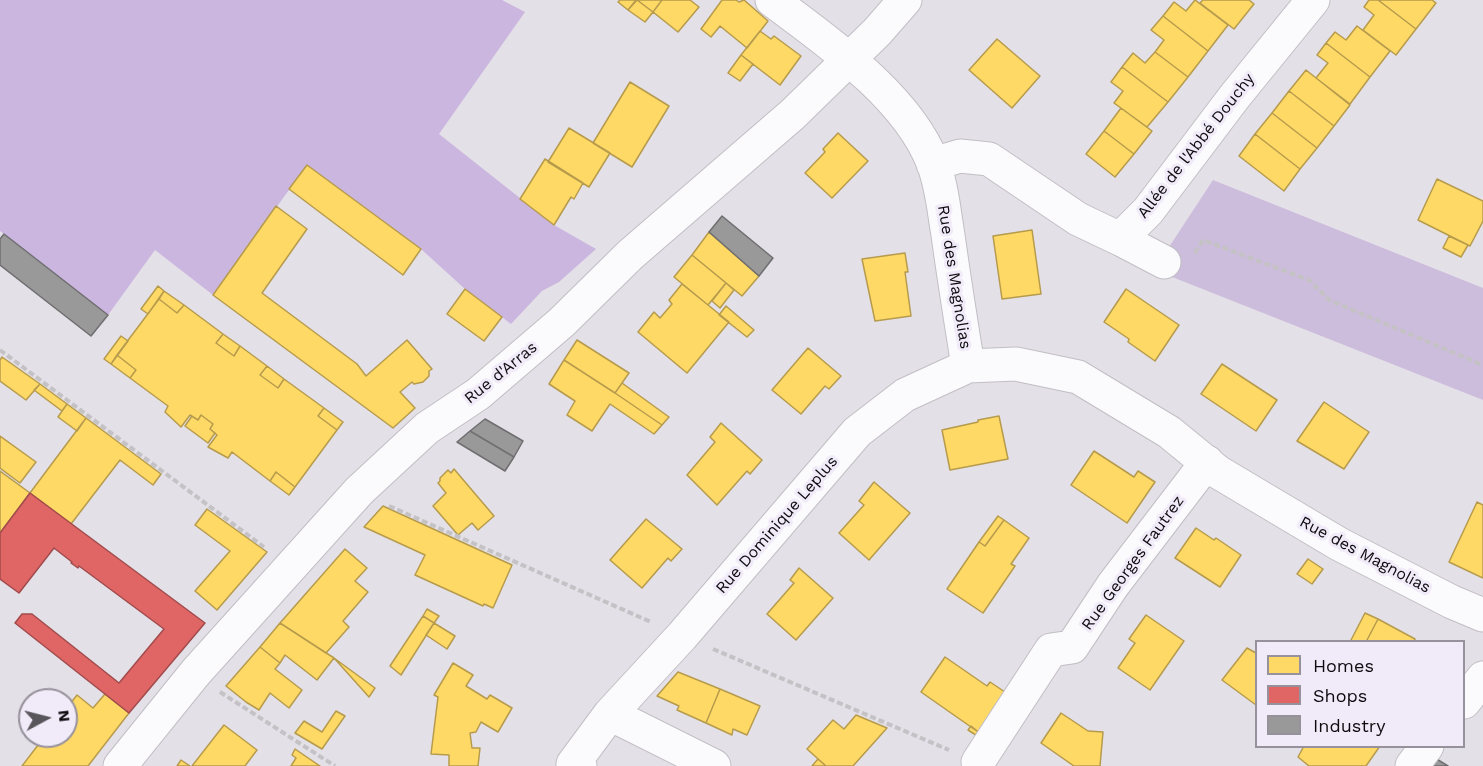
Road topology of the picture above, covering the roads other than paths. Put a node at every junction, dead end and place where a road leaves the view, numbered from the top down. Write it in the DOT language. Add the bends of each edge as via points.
graph roads {
  1 [pos="772,0"];
  2 [pos="905,0"];
  3 [pos="1313,0"];
  4 [pos="849,60"];
  5 [pos="933,164"];
  6 [pos="1120,239"];
  7 [pos="1164,262"];
  8 [pos="968,366"];
  9 [pos="1207,462"];
  10 [pos="1483,615"];
  11 [pos="1483,678"];
  12 [pos="1465,701"];
  13 [pos="610,714"];
  14 [pos="1426,748"];
  15 [pos="978,762"];
  16 [pos="120,766"];
  17 [pos="580,766"];
  18 [pos="714,766"];
  19 [pos="1412,766"];
  1 -- 4 [label="street, Rue des Magnolias"];
  2 -- 4 [label="street, Rue d'Arras"];
  3 -- 6 [label="street, Allée de l'Abbé Douchy" via="1148,211"];
  4 -- 5 [label="street, Rue des Magnolias" via="909,119"];
  4 -- 16 [label="street, Rue d'Arras" via="793,114 630,255 517,362 428,428 359,491 196,672"];
  5 -- 6 [label="street" via="960,156 990,159 1078,219"];
  5 -- 8 [label="street, Rue des Magnolias"];
  6 -- 7 [label="street"];
  8 -- 9 [label="street, Rue des Magnolias" via="1016,363 1078,377 1169,432"];
  8 -- 13 [label="street, Rue Dominique Leplus" via="904,394 857,432"];
  9 -- 10 [label="street, Rue des Magnolias" via="1339,544"];
  9 -- 15 [label="street, Rue Georges Fautrez" via="1113,585 1072,647 1052,650"];
  11 -- 12 [label="street"];
  13 -- 17 [label="street, Rue Dominique Leplus" via="573,764"];
  13 -- 18 [label="street"];
  14 -- 19 [label="street"];
}
